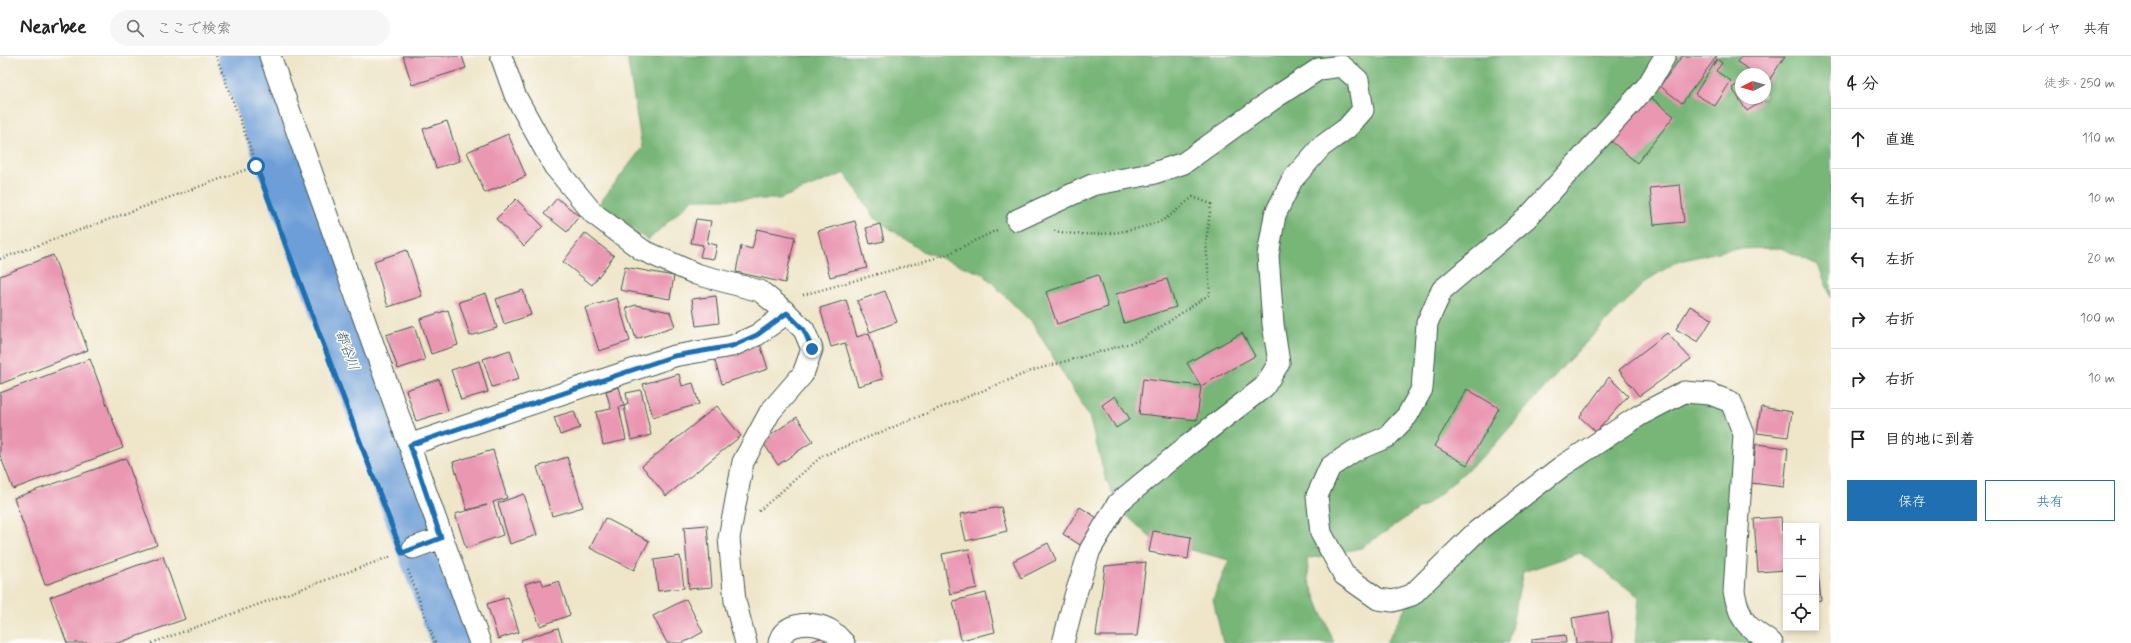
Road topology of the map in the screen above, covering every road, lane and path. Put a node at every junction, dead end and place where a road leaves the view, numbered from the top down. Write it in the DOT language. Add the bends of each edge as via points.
graph roads {
  1 [pos="216,56"];
  2 [pos="270,56"];
  3 [pos="501,56"];
  4 [pos="1665,56"];
  5 [pos="256,166"];
  6 [pos="1017,220"];
  7 [pos="0,259"];
  8 [pos="787,313"];
  9 [pos="410,445"];
  10 [pos="758,512"];
  11 [pos="422,545"];
  12 [pos="152,643"];
  13 [pos="435,643"];
  14 [pos="480,643"];
  15 [pos="746,643"];
  16 [pos="779,643"];
  17 [pos="844,643"];
  18 [pos="1063,643"];
  19 [pos="1772,643"];
  1 -- 5 [label="path"];
  2 -- 9 [label="street"];
  3 -- 8 [label="street" via="515,95 554,166 593,212 642,250 696,274 760,291"];
  4 -- 19 [label="street" via="1648,85 1527,218 1442,290 1427,323 1422,389 1407,416 1387,437 1354,451 1330,467 1317,496 1321,533 1344,575 1378,600 1393,601 1412,595 1477,531 1568,463 1640,415 1684,392 1710,394 1731,402 1744,434 1734,592 1739,615 1753,630"];
  5 -- 7 [label="path"];
  5 -- 11 [label="path"];
  6 -- 8 [label="path" via="946,254 800,296"];
  6 -- 10 [label="path" via="1063,234 1112,233 1162,220 1193,197 1211,204 1206,242 1210,294 1141,340 1031,371 822,456"];
  6 -- 18 [label="street" via="1092,185 1151,174 1184,163 1319,69 1342,66 1358,80 1363,110 1347,128 1320,147 1292,180 1275,215 1268,254 1273,324 1279,363 1264,387 1118,503 1090,550"];
  8 -- 9 [label="street" via="757,335 732,346 674,356"];
  8 -- 15 [label="street" via="804,330 812,349 803,374 770,412 743,462 729,538 735,601"];
  9 -- 11 [label="street"];
  11 -- 12 [label="path"];
  11 -- 13 [label="path"];
  11 -- 14 [label="street"];
  16 -- 17 [label="street" via="791,626 810,624 830,630"];
}
